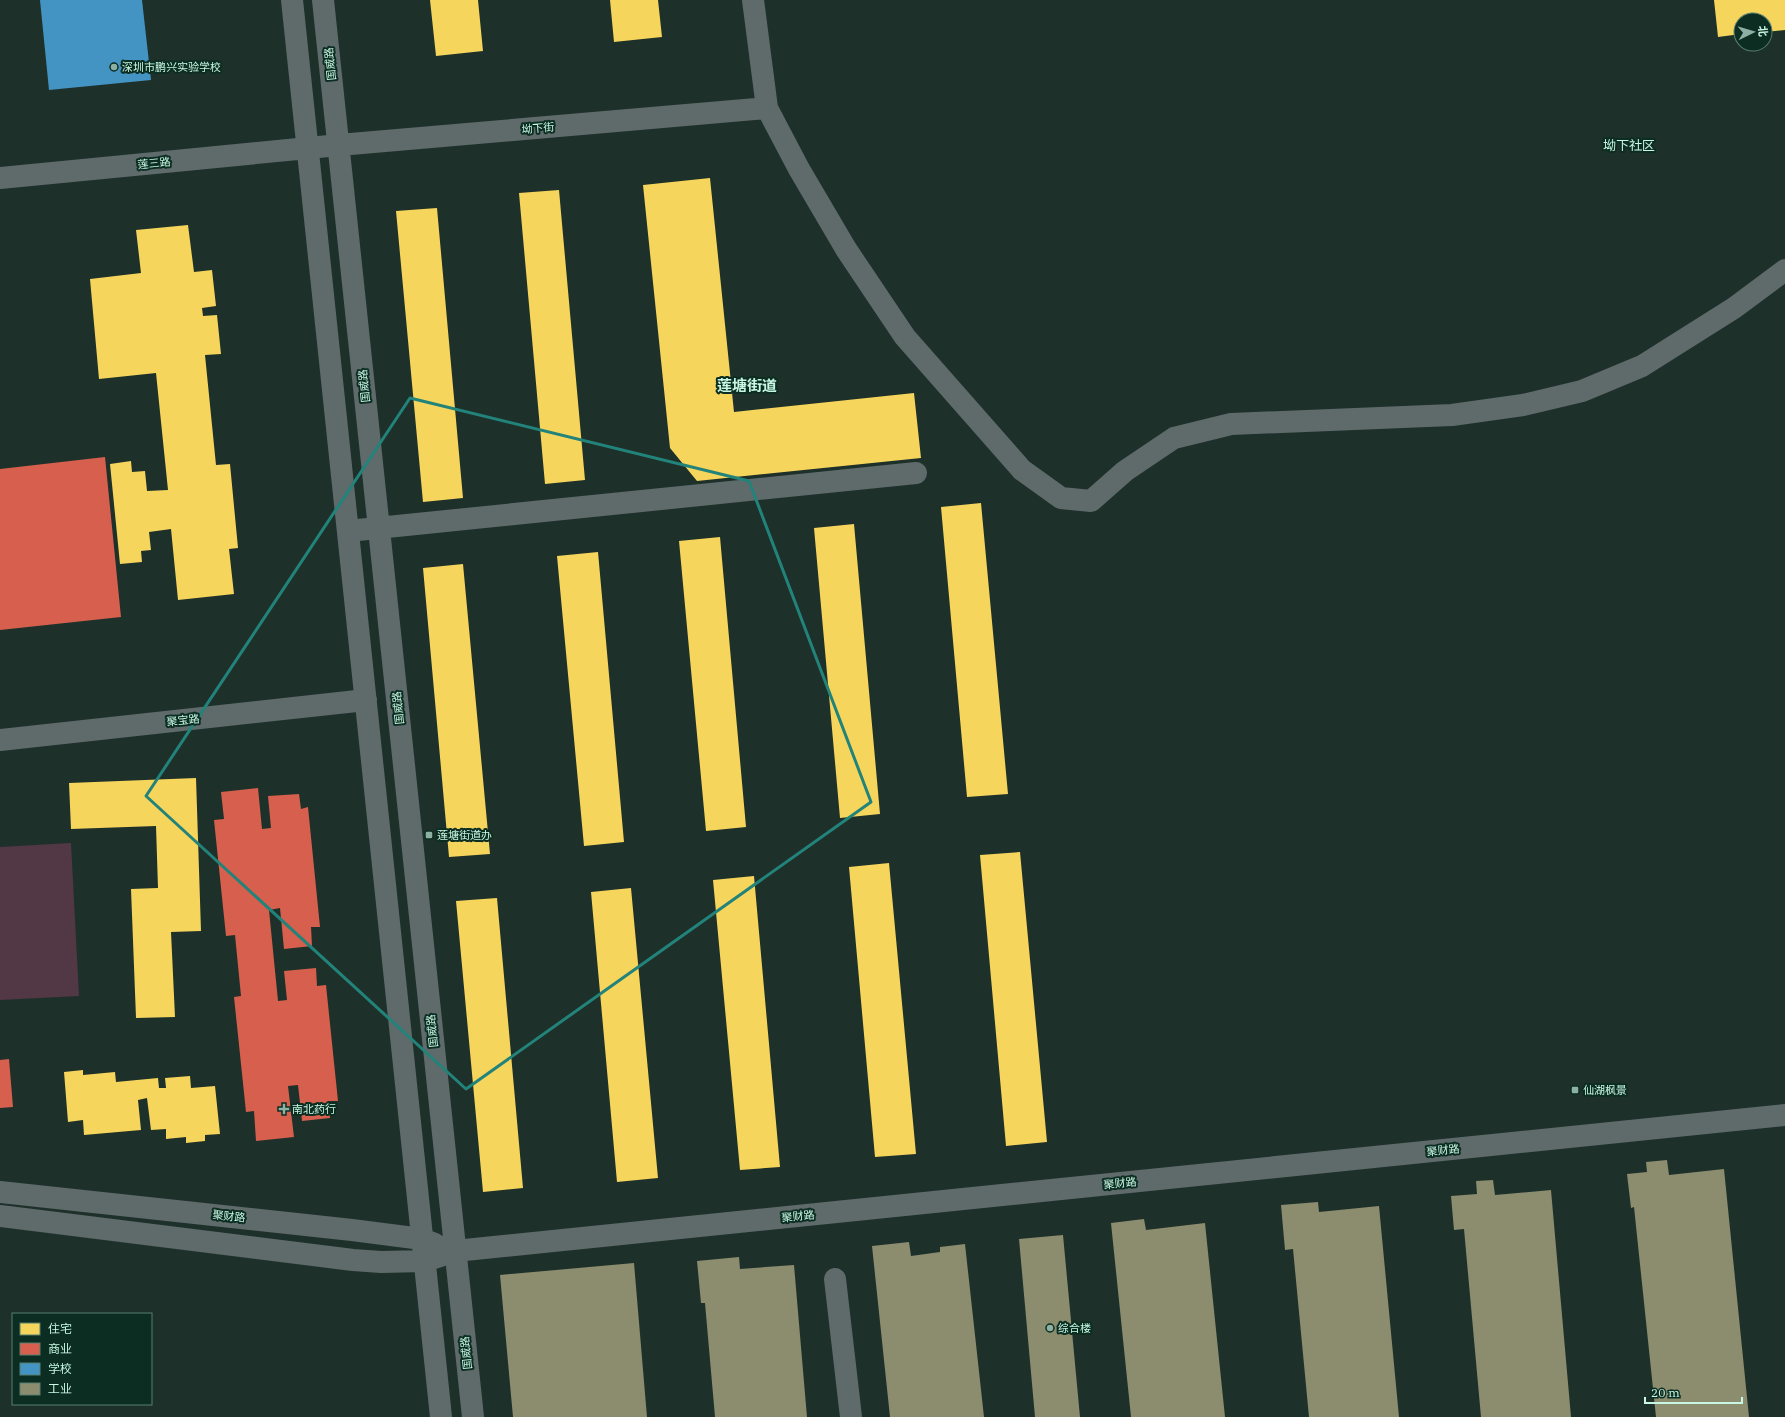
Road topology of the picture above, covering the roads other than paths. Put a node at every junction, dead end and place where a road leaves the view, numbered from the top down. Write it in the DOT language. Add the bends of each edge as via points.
graph roads {
  1 [pos="292,0"];
  2 [pos="323,0"];
  3 [pos="754,0"];
  4 [pos="767,108"];
  5 [pos="339,145"];
  6 [pos="308,148"];
  7 [pos="0,178"];
  8 [pos="1785,270"];
  9 [pos="916,472"];
  10 [pos="379,528"];
  11 [pos="348,531"];
  12 [pos="366,700"];
  13 [pos="0,740"];
  14 [pos="1785,1116"];
  15 [pos="0,1192"];
  16 [pos="0,1216"];
  17 [pos="422,1239"];
  18 [pos="455,1251"];
  19 [pos="425,1261"];
  20 [pos="835,1279"];
  21 [pos="441,1417"];
  22 [pos="473,1417"];
  23 [pos="851,1417"];
  1 -- 6 [label="street"];
  2 -- 5 [label="street, 国威路"];
  3 -- 4 [label="street"];
  4 -- 5 [label="street, 坳下街"];
  4 -- 8 [label="street" via="846,249 905,337 1022,470 1061,498 1092,501 1125,471 1174,438 1231,424 1452,415 1523,406 1582,391 1642,366 1734,308"];
  5 -- 6 [label="street, 坳下街"];
  5 -- 10 [label="street, 国威路"];
  6 -- 7 [label="street, 莲三路"];
  6 -- 11 [label="street"];
  9 -- 10 [label="street"];
  10 -- 11 [label="street"];
  10 -- 18 [label="street, 国威路"];
  11 -- 12 [label="street"];
  12 -- 13 [label="street, 聚宝路"];
  12 -- 17 [label="street"];
  14 -- 18 [label="street, 聚财路"];
  15 -- 17 [label="street, 聚财路"];
  16 -- 19 [label="street, 聚财路" via="353,1260"];
  17 -- 18 [label="street, 聚财路"];
  17 -- 19 [label="street"];
  18 -- 19 [label="street, 聚财路"];
  18 -- 22 [label="street, 国威路"];
  19 -- 21 [label="street"];
  20 -- 23 [label="street"];
}
